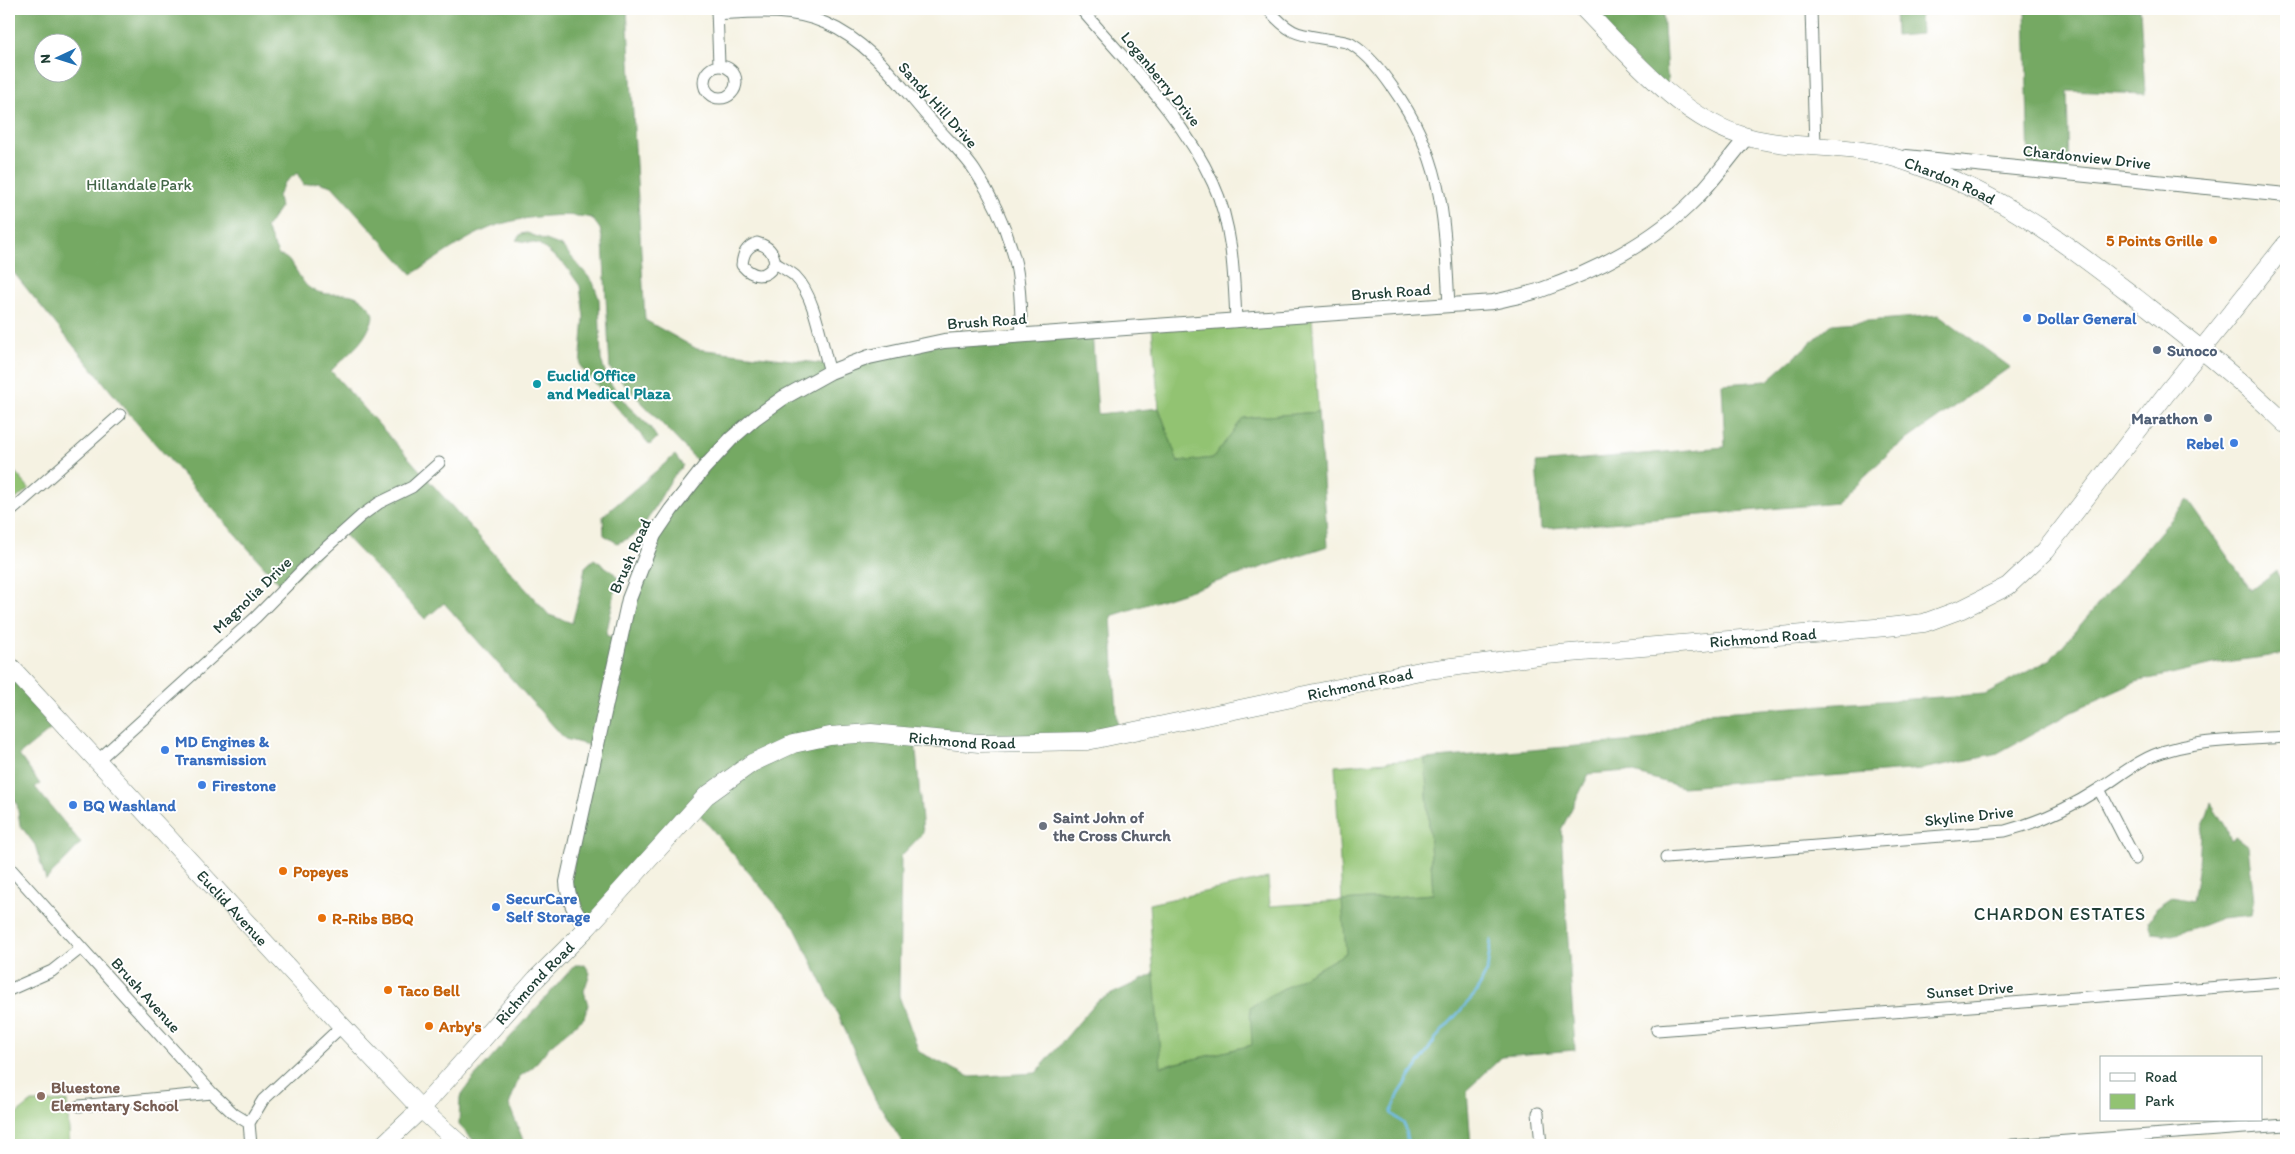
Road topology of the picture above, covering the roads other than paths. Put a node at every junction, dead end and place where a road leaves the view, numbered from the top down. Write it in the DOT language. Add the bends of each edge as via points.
graph roads {
  1 [pos="1081,9"];
  2 [pos="1268,9"];
  3 [pos="1584,9"];
  4 [pos="1811,9"];
  5 [pos="717,12"];
  6 [pos="719,65"];
  7 [pos="1746,138"];
  8 [pos="1815,146"];
  9 [pos="1884,155"];
  10 [pos="2286,195"];
  11 [pos="2286,244"];
  12 [pos="775,263"];
  13 [pos="1449,305"];
  14 [pos="1236,321"];
  15 [pos="1022,336"];
  16 [pos="2202,349"];
  17 [pos="830,372"];
  18 [pos="120,415"];
  19 [pos="2286,424"];
  20 [pos="439,463"];
  21 [pos="9,513"];
  22 [pos="9,666"];
  23 [pos="2286,737"];
  24 [pos="96,762"];
  25 [pos="2099,789"];
  26 [pos="1666,858"];
  27 [pos="2135,859"];
  28 [pos="9,867"];
  29 [pos="587,928"];
  30 [pos="81,948"];
  31 [pos="2286,982"];
  32 [pos="9,990"];
  33 [pos="342,1026"];
  34 [pos="1657,1030"];
  35 [pos="212,1093"];
  36 [pos="79,1106"];
  37 [pos="421,1109"];
  38 [pos="1538,1113"];
  39 [pos="249,1123"];
  40 [pos="2286,1126"];
  41 [pos="251,1145"];
  42 [pos="384,1145"];
  43 [pos="460,1145"];
  44 [pos="1540,1145"];
  45 [pos="2012,1145"];
  1 -- 14 [label="street, Loganberry Drive" via="1168,110 1193,145 1214,185 1233,264"];
  2 -- 13 [label="street" via="1281,24 1296,34 1349,43 1376,65 1405,105 1435,171 1444,211"];
  3 -- 7 [label="main road, Chardon Road" via="1668,92 1692,111"];
  4 -- 8 [label="street"];
  5 -- 6 [label="street"];
  5 -- 15 [label="street, Sandy Hill Drive" via="775,11 825,22 852,36 872,54 975,170 995,206 1013,251"];
  7 -- 8 [label="main road, Chardon Road"];
  7 -- 13 [label="street, Brush Road" via="1695,199 1642,242 1595,268 1540,290 1493,302"];
  8 -- 9 [label="main road, Chardon Road"];
  9 -- 10 [label="street, Chardonview Drive"];
  9 -- 16 [label="main road, Chardon Road" via="1944,176 2010,208 2066,244"];
  11 -- 16 [label="main road, Richmond Road"];
  12 -- 17 [label="street" via="794,275 809,298"];
  13 -- 14 [label="street, Brush Road"];
  14 -- 15 [label="street, Brush Road"];
  15 -- 17 [label="street, Brush Road" via="908,348 869,357"];
  16 -- 19 [label="main road, Chardon Road"];
  16 -- 29 [label="main road, Richmond Road" via="2045,551 2008,586 1955,612 1924,623 1546,655 1420,671 1087,741 980,743 872,733 830,736 793,744 752,763 706,796"];
  17 -- 29 [label="street, Brush Road" via="783,398 731,439 704,468 654,535 629,599 567,882 575,913"];
  18 -- 21 [label="street"];
  20 -- 24 [label="street, Magnolia Drive" via="412,487 378,503 361,516 256,617"];
  22 -- 24 [label="main road, Euclid Avenue"];
  23 -- 25 [label="street, Skyline Drive" via="2190,744 2153,755"];
  24 -- 33 [label="main road, Euclid Avenue"];
  25 -- 26 [label="street, Skyline Drive" via="2036,824 2005,832"];
  25 -- 27 [label="street"];
  28 -- 30 [label="street, Brush Avenue"];
  29 -- 37 [label="main road, Richmond Road" via="536,979"];
  30 -- 32 [label="street" via="52,971"];
  30 -- 35 [label="street, Brush Avenue"];
  31 -- 34 [label="street, Sunset Drive"];
  33 -- 37 [label="main road, Euclid Avenue"];
  33 -- 39 [label="street" via="263,1100"];
  35 -- 36 [label="street"];
  35 -- 39 [label="street, Brush Avenue"];
  37 -- 42 [label="main road, Richmond Road"];
  37 -- 43 [label="main road, Euclid Avenue"];
  38 -- 44 [label="street"];
  39 -- 41 [label="street"];
  40 -- 45 [label="street"];
}
